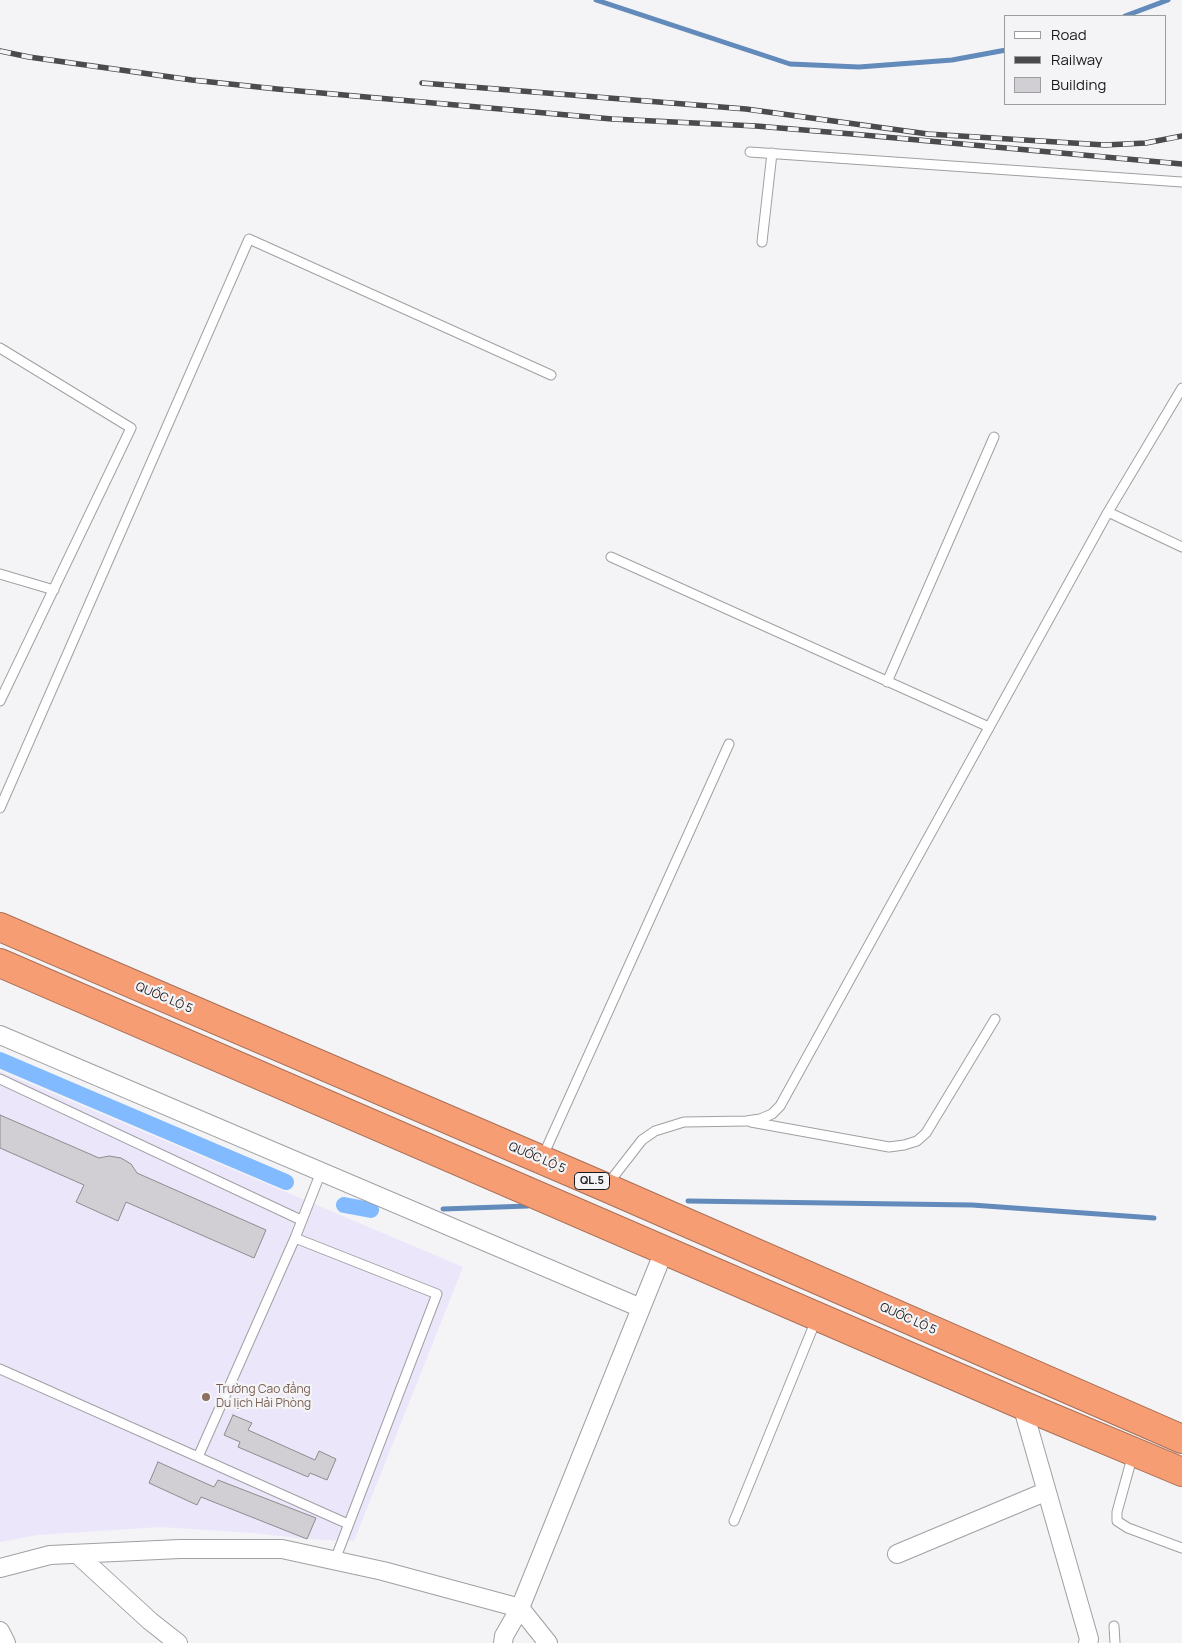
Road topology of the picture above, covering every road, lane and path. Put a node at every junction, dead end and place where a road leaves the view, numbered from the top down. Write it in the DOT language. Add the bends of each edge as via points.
graph roads {
  1 [pos="750,152"];
  2 [pos="772,153"];
  3 [pos="1182,182"];
  4 [pos="762,242"];
  5 [pos="0,348"];
  6 [pos="551,375"];
  7 [pos="1182,388"];
  8 [pos="994,437"];
  9 [pos="1108,512"];
  10 [pos="1182,547"];
  11 [pos="611,557"];
  12 [pos="0,574"];
  13 [pos="54,590"];
  14 [pos="886,682"];
  15 [pos="0,701"];
  16 [pos="988,727"];
  17 [pos="729,744"];
  18 [pos="0,808"];
  19 [pos="0,927"];
  20 [pos="0,963"];
  21 [pos="995,1019"];
  22 [pos="0,1035"];
  23 [pos="0,1079"];
  24 [pos="746,1121"];
  25 [pos="541,1160"];
  26 [pos="321,1172"];
  27 [pos="605,1187"];
  28 [pos="302,1220"];
  29 [pos="295,1238"];
  30 [pos="664,1251"];
  31 [pos="641,1308"];
  32 [pos="817,1317"];
  33 [pos="0,1369"];
  34 [pos="1022,1405"];
  35 [pos="1182,1439"];
  36 [pos="1134,1452"];
  37 [pos="198,1457"];
  38 [pos="1182,1472"];
  39 [pos="1045,1492"];
  40 [pos="734,1521"];
  41 [pos="348,1524"];
  42 [pos="1182,1548"];
  43 [pos="76,1554"];
  44 [pos="897,1554"];
  45 [pos="335,1560"];
  46 [pos="0,1568"];
  47 [pos="520,1608"];
  48 [pos="1114,1626"];
  49 [pos="0,1631"];
  50 [pos="6,1643"];
  51 [pos="178,1643"];
  52 [pos="503,1643"];
  53 [pos="548,1643"];
  54 [pos="1088,1643"];
  55 [pos="1115,1643"];
  1 -- 2 [label="lane"];
  2 -- 3 [label="lane"];
  2 -- 4 [label="lane"];
  5 -- 13 [label="lane" via="131,428"];
  6 -- 18 [label="lane" via="249,239"];
  7 -- 9 [label="lane"];
  8 -- 14 [label="lane"];
  9 -- 10 [label="lane"];
  9 -- 16 [label="lane"];
  11 -- 14 [label="lane"];
  12 -- 13 [label="lane"];
  13 -- 15 [label="lane"];
  14 -- 16 [label="lane"];
  16 -- 24 [label="lane" via="780,1106 772,1114"];
  17 -- 25 [label="lane"];
  19 -- 25 [label="highway, QUỐC LỘ 5 / QL.5"];
  20 -- 30 [label="highway"];
  21 -- 24 [label="lane" via="926,1133 917,1141 889,1147"];
  22 -- 26 [label="street"];
  23 -- 28 [label="lane"];
  24 -- 27 [label="lane" via="684,1122 655,1131 642,1140"];
  25 -- 27 [label="highway, QUỐC LỘ 5 / QL.5"];
  26 -- 28 [label="lane"];
  26 -- 31 [label="street"];
  27 -- 35 [label="highway, QUỐC LỘ 5 / QL.5"];
  28 -- 29 [label="lane"];
  29 -- 37 [label="lane"];
  29 -- 41 [label="lane" via="437,1294"];
  30 -- 31 [label="street"];
  30 -- 32 [label="highway"];
  31 -- 47 [label="street"];
  32 -- 34 [label="highway"];
  32 -- 40 [label="lane"];
  33 -- 37 [label="lane"];
  34 -- 36 [label="highway"];
  34 -- 39 [label="street"];
  36 -- 38 [label="highway"];
  36 -- 42 [label="lane" via="1117,1521"];
  37 -- 41 [label="lane"];
  39 -- 44 [label="street"];
  39 -- 54 [label="street"];
  41 -- 45 [label="lane"];
  43 -- 45 [label="street" via="282,1549"];
  43 -- 46 [label="street" via="50,1555"];
  43 -- 51 [label="street"];
  45 -- 47 [label="street"];
  47 -- 52 [label="street"];
  47 -- 53 [label="street"];
  48 -- 55 [label="lane"];
  49 -- 50 [label="street"];
}
